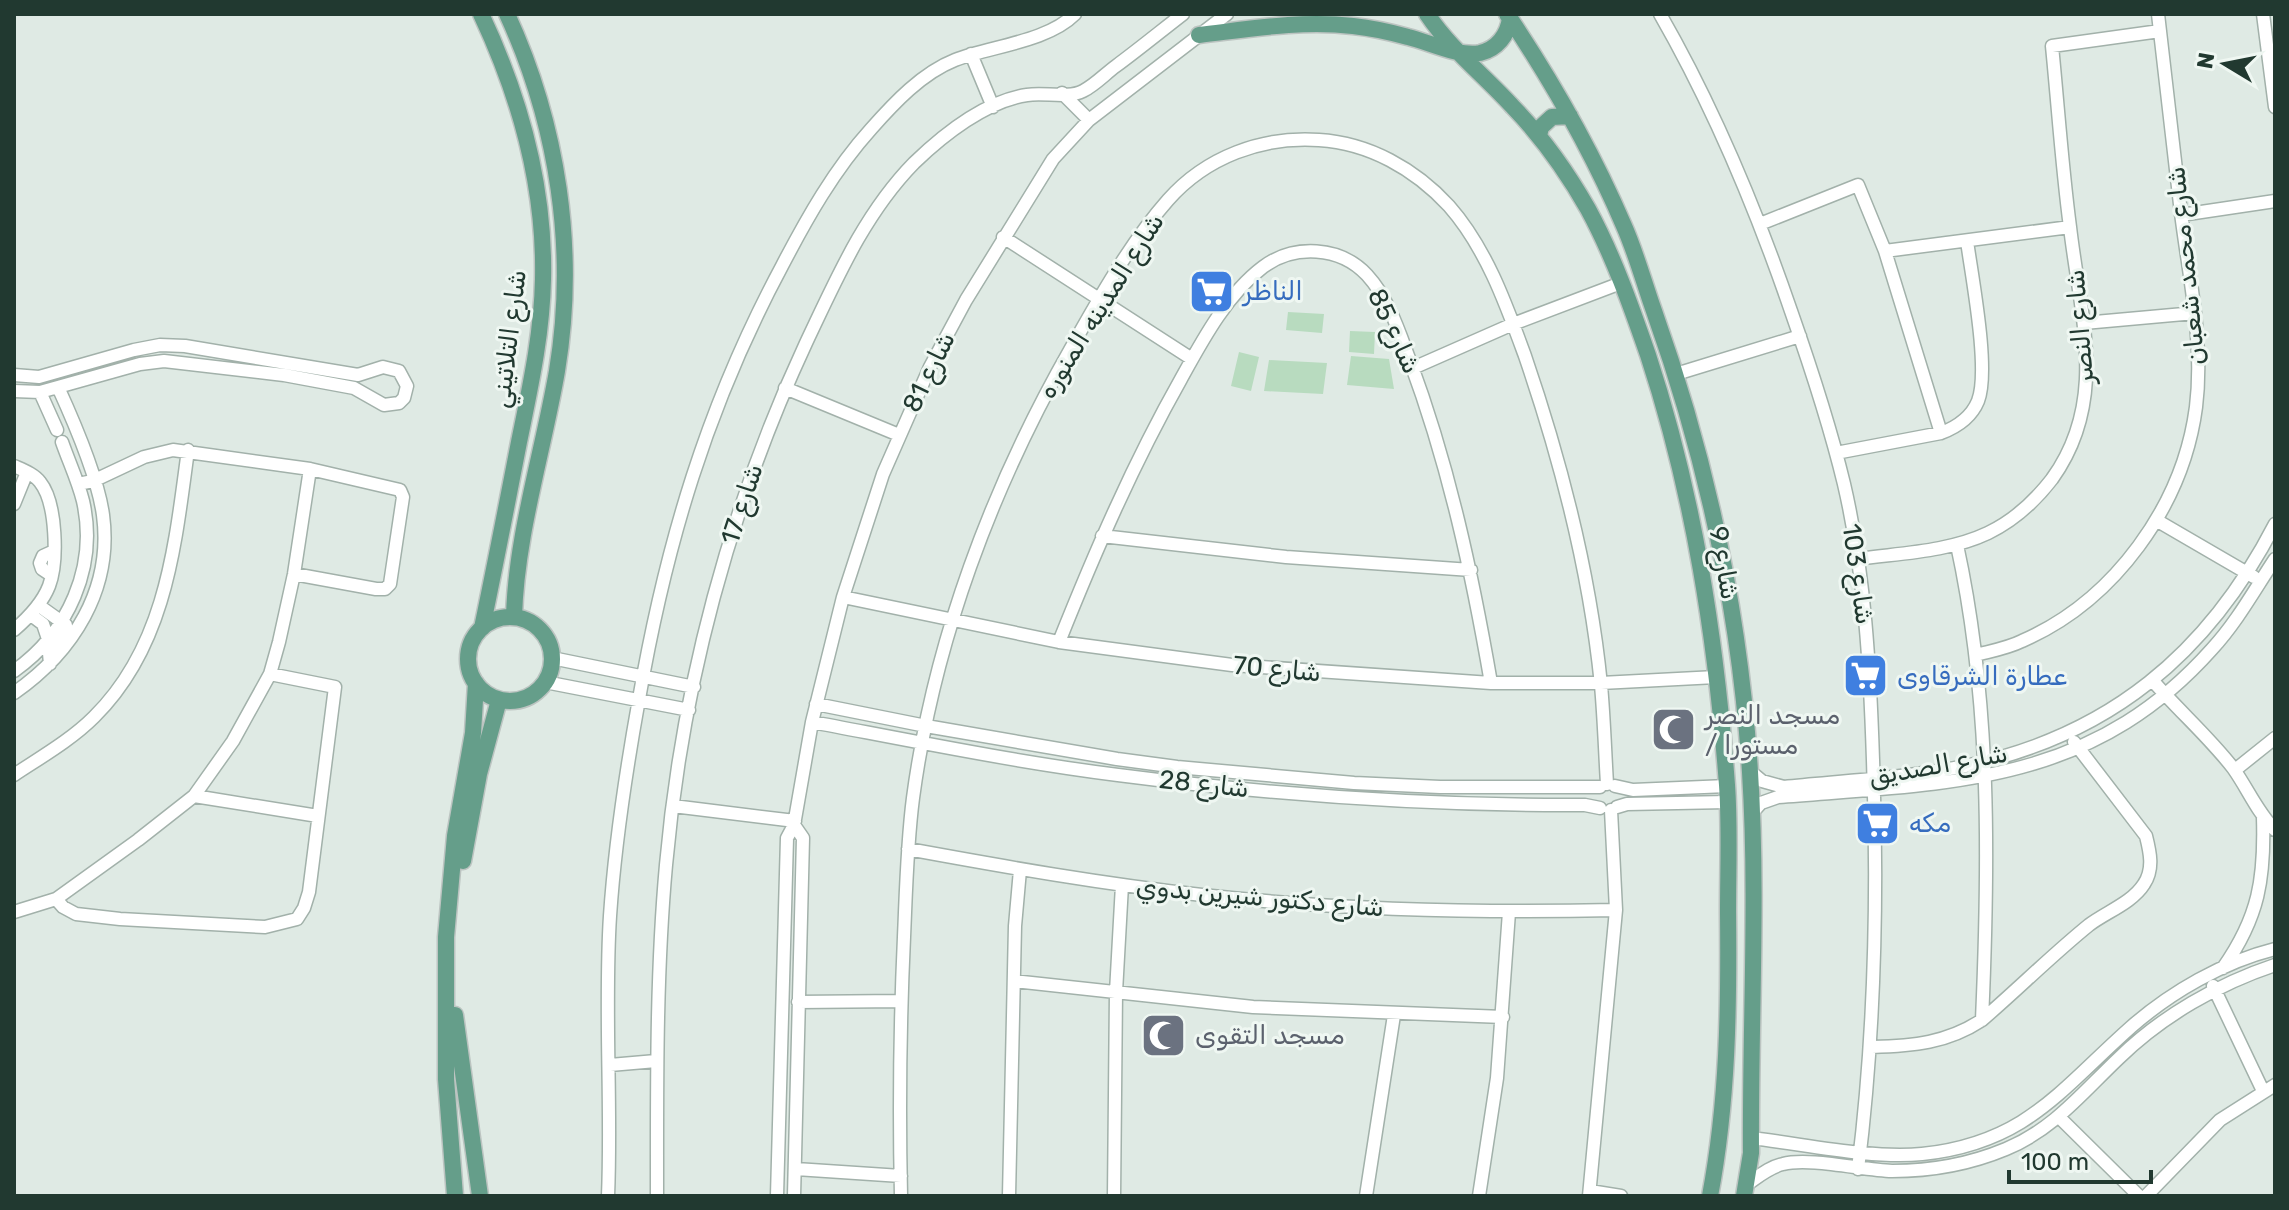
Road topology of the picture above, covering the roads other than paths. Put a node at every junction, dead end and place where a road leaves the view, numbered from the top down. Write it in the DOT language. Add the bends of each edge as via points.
graph roads {
  1 [pos="481,14"];
  2 [pos="507,14"];
  3 [pos="1075,14"];
  4 [pos="1183,14"];
  5 [pos="1227,14"];
  6 [pos="1427,14"];
  7 [pos="1660,14"];
  8 [pos="2158,14"];
  9 [pos="2263,14"];
  10 [pos="1508,16"];
  11 [pos="2160,31"];
  12 [pos="1199,35"];
  13 [pos="1454,50"];
  14 [pos="971,54"];
  15 [pos="1062,93"];
  16 [pos="993,107"];
  17 [pos="2275,107"];
  18 [pos="1570,116"];
  19 [pos="1089,120"];
  20 [pos="1539,136"];
  21 [pos="2275,201"];
  22 [pos="2181,215"];
  23 [pos="1760,224"];
  24 [pos="2070,227"];
  25 [pos="1003,237"];
  26 [pos="1967,241"];
  27 [pos="1885,251"];
  28 [pos="1621,283"];
  29 [pos="1099,299"];
  30 [pos="2195,313"];
  31 [pos="2084,323"];
  32 [pos="1513,324"];
  33 [pos="1800,336"];
  34 [pos="1192,359"];
  35 [pos="1413,368"];
  36 [pos="1676,374"];
  37 [pos="14,375"];
  38 [pos="58,387"];
  39 [pos="785,388"];
  40 [pos="14,391"];
  41 [pos="40,392"];
  42 [pos="1941,433"];
  43 [pos="899,435"];
  44 [pos="188,450"];
  45 [pos="1836,453"];
  46 [pos="14,466"];
  47 [pos="310,469"];
  48 [pos="27,472"];
  49 [pos="93,481"];
  50 [pos="78,484"];
  51 [pos="14,504"];
  52 [pos="2156,520"];
  53 [pos="2275,524"];
  54 [pos="1102,536"];
  55 [pos="1957,545"];
  56 [pos="1858,559"];
  57 [pos="2275,559"];
  58 [pos="1471,570"];
  59 [pos="2248,573"];
  60 [pos="294,574"];
  61 [pos="2260,582"];
  62 [pos="843,597"];
  63 [pos="34,610"];
  64 [pos="514,617"];
  65 [pos="953,621"];
  66 [pos="61,623"];
  67 [pos="482,628"];
  68 [pos="14,630"];
  69 [pos="48,639"];
  70 [pos="1059,642"];
  71 [pos="1976,655"];
  72 [pos="552,658"];
  73 [pos="50,664"];
  74 [pos="14,671"];
  75 [pos="270,674"];
  76 [pos="1716,677"];
  77 [pos="642,678"];
  78 [pos="2153,681"];
  79 [pos="545,682"];
  80 [pos="476,683"];
  81 [pos="1491,683"];
  82 [pos="1601,683"];
  83 [pos="694,687"];
  84 [pos="14,693"];
  85 [pos="2165,695"];
  86 [pos="499,700"];
  87 [pos="638,702"];
  88 [pos="816,704"];
  89 [pos="689,710"];
  90 [pos="812,722"];
  91 [pos="926,726"];
  92 [pos="2069,732"];
  93 [pos="2275,738"];
  94 [pos="923,743"];
  95 [pos="2077,747"];
  96 [pos="1117,759"];
  97 [pos="1984,761"];
  98 [pos="2235,770"];
  99 [pos="1750,771"];
  100 [pos="14,775"];
  101 [pos="1114,775"];
  102 [pos="1986,778"];
  103 [pos="1874,783"];
  104 [pos="1608,786"];
  105 [pos="1727,794"];
  106 [pos="194,796"];
  107 [pos="673,806"];
  108 [pos="1610,808"];
  109 [pos="1752,813"];
  110 [pos="318,816"];
  111 [pos="2263,817"];
  112 [pos="794,823"];
  113 [pos="2275,830"];
  114 [pos="908,849"];
  115 [pos="1020,870"];
  116 [pos="1122,885"];
  117 [pos="56,899"];
  118 [pos="1616,910"];
  119 [pos="14,912"];
  120 [pos="1509,912"];
  121 [pos="2275,949"];
  122 [pos="2275,965"];
  123 [pos="2223,968"];
  124 [pos="2208,975"];
  125 [pos="1014,981"];
  126 [pos="2215,990"];
  127 [pos="1116,992"];
  128 [pos="901,1001"];
  129 [pos="798,1002"];
  130 [pos="1394,1015"];
  131 [pos="1503,1017"];
  132 [pos="1982,1020"];
  133 [pos="1872,1047"];
  134 [pos="656,1061"];
  135 [pos="610,1065"];
  136 [pos="797,1075"];
  137 [pos="781,1076"];
  138 [pos="1726,1081"];
  139 [pos="1752,1083"];
  140 [pos="2269,1088"];
  141 [pos="2060,1118"];
  142 [pos="1721,1125"];
  143 [pos="1751,1133"];
  144 [pos="1788,1143"];
  145 [pos="1861,1151"];
  146 [pos="1791,1162"];
  147 [pos="796,1169"];
  148 [pos="1858,1169"];
  149 [pos="901,1176"];
  150 [pos="1745,1190"];
  151 [pos="1590,1193"];
  152 [pos="455,1196"];
  153 [pos="480,1196"];
  154 [pos="608,1196"];
  155 [pos="657,1196"];
  156 [pos="777,1196"];
  157 [pos="794,1196"];
  158 [pos="901,1196"];
  159 [pos="1009,1196"];
  160 [pos="1114,1196"];
  161 [pos="1366,1196"];
  162 [pos="1479,1196"];
  163 [pos="1621,1196"];
  164 [pos="1710,1196"];
  165 [pos="2139,1196"];
  166 [pos="2146,1196"];
  1 -- 67 [label="main road, شارع التلاتيني" via="511,86 532,160 543,277 535,365"];
  2 -- 64 [label="main road, شارع التلاتيني" via="547,126 564,249 557,370 516,578"];
  3 -- 14 [label="street" via="1054,29"];
  4 -- 15 [label="street, شارع 17" via="1087,89"];
  5 -- 12 [label="street, شارع 81"];
  6 -- 13 [label="main road, شارع 9"];
  7 -- 23 [label="street, شارع 103"];
  8 -- 11 [label="street, شارع محمد شعبان"];
  9 -- 17 [label="street"];
  10 -- 13 [label="main road" via="1504,36 1490,49 1472,54"];
  10 -- 18 [label="main road, شارع 9"];
  11 -- 22 [label="street, شارع محمد شعبان"];
  11 -- 24 [label="street, شارع النصر" via="2052,46"];
  12 -- 13 [label="main road" via="1335,24 1387,31"];
  12 -- 19 [label="street, شارع 81"];
  13 -- 20 [label="main road, شارع 9"];
  14 -- 16 [label="street"];
  14 -- 77 [label="street" via="925,77 871,128 825,190 768,291 695,466 666,563"];
  15 -- 16 [label="street, شارع 17" via="1027,95"];
  15 -- 19 [label="street"];
  16 -- 39 [label="street, شارع 17" via="940,141 885,198 838,275"];
  18 -- 20 [label="main road" via="1548,120"];
  18 -- 36 [label="main road, شارع 9" via="1624,227"];
  19 -- 25 [label="street, شارع 81" via="1053,159"];
  20 -- 28 [label="main road, شارع 9" via="1583,200"];
  21 -- 22 [label="street"];
  22 -- 30 [label="street, شارع محمد شعبان"];
  23 -- 27 [label="street" via="1858,185"];
  23 -- 33 [label="street, شارع 103"];
  24 -- 26 [label="street"];
  24 -- 31 [label="street, شارع النصر"];
  25 -- 29 [label="street"];
  25 -- 43 [label="street, شارع 81" via="930,367"];
  26 -- 27 [label="street"];
  26 -- 42 [label="street" via="1983,378 1971,412"];
  27 -- 42 [label="street"];
  28 -- 32 [label="street"];
  28 -- 76 [label="main road, شارع 9" via="1660,392 1690,505"];
  29 -- 32 [label="street, شارع المدينه المنوره" via="1183,185 1222,158 1266,142 1335,141 1369,149 1399,165 1450,208 1472,237"];
  29 -- 34 [label="street"];
  29 -- 65 [label="street, شارع المدينه المنوره" via="1014,455"];
  30 -- 31 [label="street"];
  30 -- 52 [label="street, شارع محمد شعبان" via="2196,406 2187,450"];
  31 -- 55 [label="street, شارع النصر" via="2086,401 2062,464 2017,515"];
  32 -- 35 [label="street"];
  32 -- 82 [label="street, شارع المدينه المنوره" via="1564,485"];
  33 -- 36 [label="street"];
  33 -- 45 [label="street, شارع 103"];
  34 -- 35 [label="street, شارع 85" via="1260,269 1306,251 1339,256 1366,275 1386,302"];
  34 -- 54 [label="street, شارع 85"];
  35 -- 58 [label="street, شارع 85" via="1446,468"];
  36 -- 99 [label="main road, شارع 9" via="1728,584"];
  37 -- 38 [label="street" via="39,377 160,345 358,375 389,367 399,371 407,386 399,403 384,405 354,388 164,361"];
  38 -- 41 [label="street"];
  38 -- 49 [label="street"];
  39 -- 43 [label="street"];
  39 -- 83 [label="street, شارع 17" via="736,519"];
  40 -- 41 [label="street"];
  41 -- 50 [label="street"];
  42 -- 45 [label="street"];
  43 -- 62 [label="street, شارع 81"];
  44 -- 47 [label="street"];
  44 -- 49 [label="street" via="144,457"];
  44 -- 100 [label="street" via="164,589 136,665 93,718"];
  45 -- 56 [label="street, شارع 103"];
  46 -- 48 [label="street"];
  47 -- 60 [label="street"];
  47 -- 60 [label="street" via="400,490 390,584 376,589"];
  48 -- 51 [label="street"];
  48 -- 63 [label="street" via="45,489 54,551 48,587"];
  49 -- 50 [label="street"];
  49 -- 73 [label="street" via="104,527 100,577 88,613"];
  50 -- 66 [label="street" via="87,546 73,603"];
  52 -- 59 [label="street"];
  52 -- 71 [label="street, شارع محمد شعبان" via="2127,561 2057,623 2021,642"];
  53 -- 59 [label="street, شارع الصديق"];
  54 -- 58 [label="street" via="1286,557"];
  54 -- 70 [label="street, شارع 85"];
  55 -- 56 [label="street, شارع النصر"];
  55 -- 71 [label="street"];
  56 -- 103 [label="street, شارع 103"];
  57 -- 61 [label="street, شارع الصديق"];
  58 -- 81 [label="street, شارع 85"];
  59 -- 61 [label="street"];
  59 -- 78 [label="street, شارع الصديق" via="2200,636"];
  60 -- 75 [label="street"];
  61 -- 85 [label="street, شارع الصديق" via="2214,647"];
  62 -- 65 [label="street, شارع 70"];
  62 -- 88 [label="street, شارع 81"];
  63 -- 66 [label="street"];
  63 -- 68 [label="street"];
  63 -- 69 [label="street"];
  64 -- 67 [label="main road"];
  64 -- 72 [label="main road" via="541,630"];
  65 -- 70 [label="street, شارع 70"];
  65 -- 91 [label="street, شارع المدينه المنوره"];
  66 -- 69 [label="street"];
  66 -- 73 [label="street" via="67,627 49,653"];
  67 -- 80 [label="main road" via="469,654"];
  69 -- 74 [label="street"];
  70 -- 81 [label="street, شارع 70" via="1232,665"];
  71 -- 97 [label="street"];
  72 -- 77 [label="street"];
  72 -- 79 [label="main road"];
  73 -- 84 [label="street"];
  75 -- 106 [label="street" via="233,741"];
  75 -- 110 [label="street" via="335,687"];
  76 -- 82 [label="street, شارع 70"];
  76 -- 105 [label="main road, شارع 9"];
  77 -- 83 [label="street"];
  77 -- 87 [label="street"];
  78 -- 85 [label="street"];
  78 -- 92 [label="street, شارع الصديق"];
  79 -- 86 [label="main road" via="525,698"];
  79 -- 87 [label="street"];
  80 -- 86 [label="main road"];
  80 -- 152 [label="main road" via="446,937 446,1079"];
  81 -- 82 [label="street, شارع 70"];
  82 -- 104 [label="street, شارع المدينه المنوره"];
  83 -- 89 [label="street, شارع 17"];
  85 -- 95 [label="street, شارع الصديق" via="2134,718"];
  85 -- 98 [label="street"];
  86 -- 153 [label="main road" via="471,811 455,946 455,1014"];
  87 -- 89 [label="street"];
  87 -- 135 [label="street" via="613,867"];
  88 -- 90 [label="street, شارع 81"];
  88 -- 91 [label="street, شارع 28"];
  89 -- 107 [label="street, شارع 17"];
  90 -- 94 [label="street, شارع 28"];
  90 -- 112 [label="street, شارع 81"];
  91 -- 94 [label="street, شارع المدينه المنوره"];
  91 -- 96 [label="street, شارع 28"];
  92 -- 95 [label="street"];
  92 -- 97 [label="street, شارع الصديق"];
  93 -- 98 [label="street"];
  94 -- 101 [label="street, شارع 28"];
  94 -- 114 [label="street, شارع المدينه المنوره"];
  95 -- 102 [label="street, شارع الصديق"];
  95 -- 132 [label="street" via="2146,836 2150,868 2145,883"];
  96 -- 101 [label="street"];
  96 -- 104 [label="street, شارع 28" via="1354,783"];
  97 -- 102 [label="street"];
  97 -- 103 [label="street, شارع الصديق"];
  98 -- 111 [label="street"];
  99 -- 103 [label="street, شارع الصديق" via="1769,785 1784,787"];
  99 -- 109 [label="main road, شارع 9"];
  101 -- 108 [label="street, شارع 28" via="1355,798"];
  102 -- 103 [label="street, شارع الصديق" via="1949,784"];
  102 -- 132 [label="street"];
  103 -- 109 [label="street, شارع الصديق" via="1772,798"];
  103 -- 133 [label="street, شارع 103"];
  104 -- 105 [label="street, شارع 28"];
  104 -- 108 [label="street" via="1621,797"];
  104 -- 108 [label="street" via="1595,796"];
  105 -- 108 [label="street, شارع 28"];
  105 -- 138 [label="main road, شارع 9"];
  106 -- 110 [label="street"];
  106 -- 117 [label="street"];
  107 -- 112 [label="street"];
  107 -- 134 [label="street, شارع 17"];
  108 -- 118 [label="street"];
  109 -- 139 [label="main road, شارع 9"];
  110 -- 117 [label="street" via="304,908 297,919 281,925 76,914"];
  111 -- 113 [label="street"];
  111 -- 123 [label="street" via="2258,900 2239,946"];
  112 -- 129 [label="street, شارع 81" via="803,838"];
  112 -- 137 [label="street, شارع 81" via="787,838"];
  114 -- 115 [label="street, شارع دكتور شيرين بدوي"];
  114 -- 128 [label="street, شارع المدينه المنوره"];
  115 -- 116 [label="street, شارع دكتور شيرين بدوي"];
  115 -- 125 [label="street"];
  116 -- 120 [label="street, شارع دكتور شيرين بدوي" via="1382,908"];
  116 -- 127 [label="street"];
  117 -- 119 [label="street"];
  118 -- 120 [label="street, شارع دكتور شيرين بدوي"];
  118 -- 151 [label="street"];
  120 -- 131 [label="street"];
  121 -- 123 [label="street"];
  122 -- 126 [label="street"];
  123 -- 124 [label="street"];
  124 -- 126 [label="street"];
  124 -- 145 [label="street" via="2166,1000 2047,1106 2020,1123 1992,1137 1922,1154"];
  125 -- 127 [label="street"];
  125 -- 159 [label="street"];
  126 -- 140 [label="street"];
  126 -- 141 [label="street" via="2149,1032"];
  127 -- 130 [label="street"];
  127 -- 160 [label="street"];
  128 -- 129 [label="street"];
  128 -- 149 [label="street, شارع المدينه المنوره"];
  129 -- 136 [label="street, شارع 81"];
  130 -- 131 [label="street"];
  130 -- 161 [label="street"];
  131 -- 162 [label="street"];
  132 -- 133 [label="street" via="1943,1040"];
  133 -- 145 [label="street, شارع 103"];
  134 -- 135 [label="street"];
  134 -- 155 [label="street, شارع 17"];
  135 -- 154 [label="street"];
  136 -- 137 [label="street"];
  136 -- 147 [label="street, شارع 81"];
  137 -- 156 [label="street, شارع 81"];
  138 -- 139 [label="main road" via="1736,1089"];
  138 -- 142 [label="main road, شارع 9"];
  139 -- 143 [label="main road, شارع 9"];
  140 -- 166 [label="street" via="2220,1120"];
  141 -- 148 [label="street" via="2030,1138 1965,1162 1932,1169"];
  141 -- 165 [label="street"];
  142 -- 143 [label="main road" via="1744,1122"];
  142 -- 164 [label="main road, شارع 9"];
  143 -- 144 [label="street"];
  143 -- 150 [label="main road, شارع 9"];
  144 -- 145 [label="street"];
  144 -- 146 [label="street" via="1785,1151"];
  145 -- 148 [label="street, شارع 103"];
  146 -- 148 [label="street"];
  146 -- 150 [label="street" via="1769,1170"];
  147 -- 149 [label="street"];
  147 -- 157 [label="street, شارع 81"];
  149 -- 158 [label="street, شارع المدينه المنوره"];
  151 -- 163 [label="street"];
}
